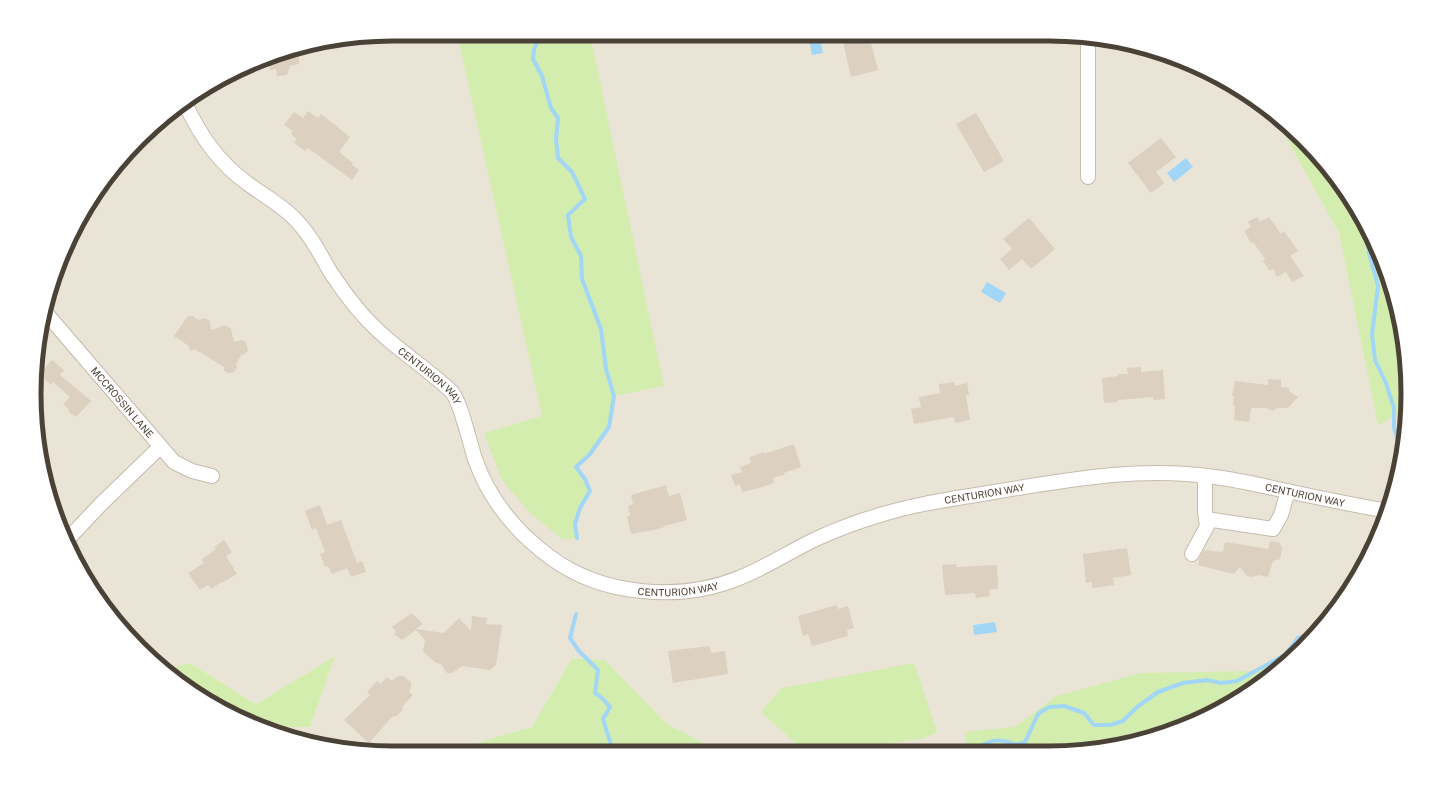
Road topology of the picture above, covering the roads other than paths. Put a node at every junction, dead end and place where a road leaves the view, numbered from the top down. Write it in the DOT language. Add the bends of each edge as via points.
graph roads {
  1 [pos="1088,43"];
  2 [pos="187,108"];
  3 [pos="1088,177"];
  4 [pos="49,322"];
  5 [pos="160,447"];
  6 [pos="212,476"];
  7 [pos="1205,476"];
  8 [pos="1288,491"];
  9 [pos="1381,510"];
  10 [pos="1206,518"];
  11 [pos="71,536"];
  12 [pos="1192,554"];
  1 -- 3 [label="street"];
  2 -- 7 [label="street, CENTURION WAY" via="209,146 226,165 245,182 282,207 311,237 346,295 364,317 387,340 455,394 476,462 496,504 529,540 551,558 602,583 646,591 694,590 739,578 817,538 843,528 922,504 1110,475 1174,473"];
  4 -- 5 [label="street, MCCROSSIN LANE"];
  5 -- 6 [label="street, MCCROSSIN LANE" via="174,462 192,471"];
  5 -- 11 [label="street"];
  7 -- 8 [label="street, CENTURION WAY"];
  7 -- 10 [label="street"];
  8 -- 9 [label="street, CENTURION WAY"];
  8 -- 10 [label="street" via="1281,515 1273,529"];
  10 -- 12 [label="street" via="1207,526"];
}
